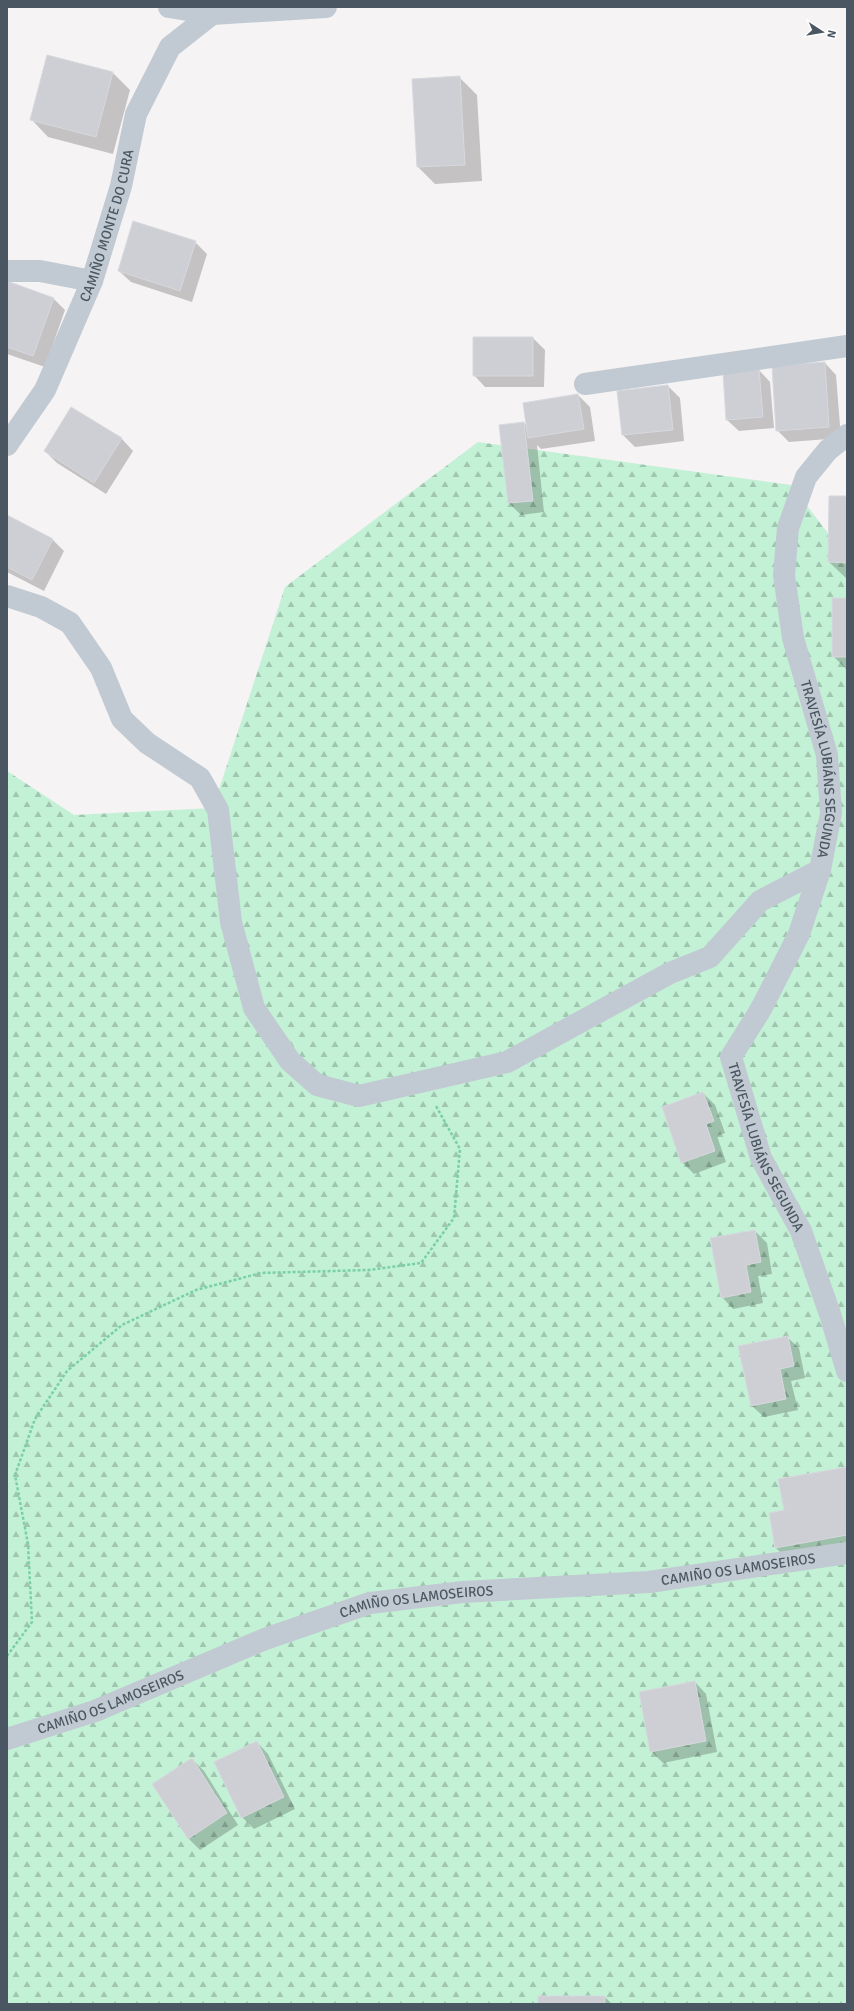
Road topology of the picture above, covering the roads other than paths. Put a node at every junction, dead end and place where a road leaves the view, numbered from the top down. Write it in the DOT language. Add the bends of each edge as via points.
graph roads {
  1 [pos="169,7"];
  2 [pos="326,7"];
  3 [pos="235,10"];
  4 [pos="212,14"];
  5 [pos="7,271"];
  6 [pos="92,281"];
  7 [pos="847,346"];
  8 [pos="585,384"];
  9 [pos="847,435"];
  10 [pos="7,445"];
  11 [pos="7,596"];
  12 [pos="820,870"];
  13 [pos="847,1371"];
  14 [pos="847,1553"];
  15 [pos="7,1739"];
  1 -- 4 [label="street"];
  2 -- 3 [label="street"];
  3 -- 4 [label="street"];
  4 -- 6 [label="street, CAMIÑO MONTE DO CURA" via="170,47 136,114 121,186"];
  5 -- 6 [label="street" via="40,272"];
  6 -- 10 [label="street, CAMIÑO MONTE DO CURA" via="45,390"];
  7 -- 8 [label="street"];
  9 -- 12 [label="street, TRAVESÍA LUBIÁNS SEGUNDA" via="828,450 806,477 788,528 784,575 793,638 826,755 831,813"];
  11 -- 12 [label="street" via="41,607 70,623 101,668 122,719 147,743 200,778 218,810 231,922 254,1008 290,1061 317,1085 359,1096 507,1062 670,973 710,957 760,901"];
  12 -- 13 [label="street, TRAVESÍA LUBIÁNS SEGUNDA" via="799,934 761,1009 731,1057 761,1158 801,1231"];
  14 -- 15 [label="street, CAMIÑO OS LAMOSEIROS" via="649,1582 463,1592 370,1603 265,1639 95,1711"];
}
